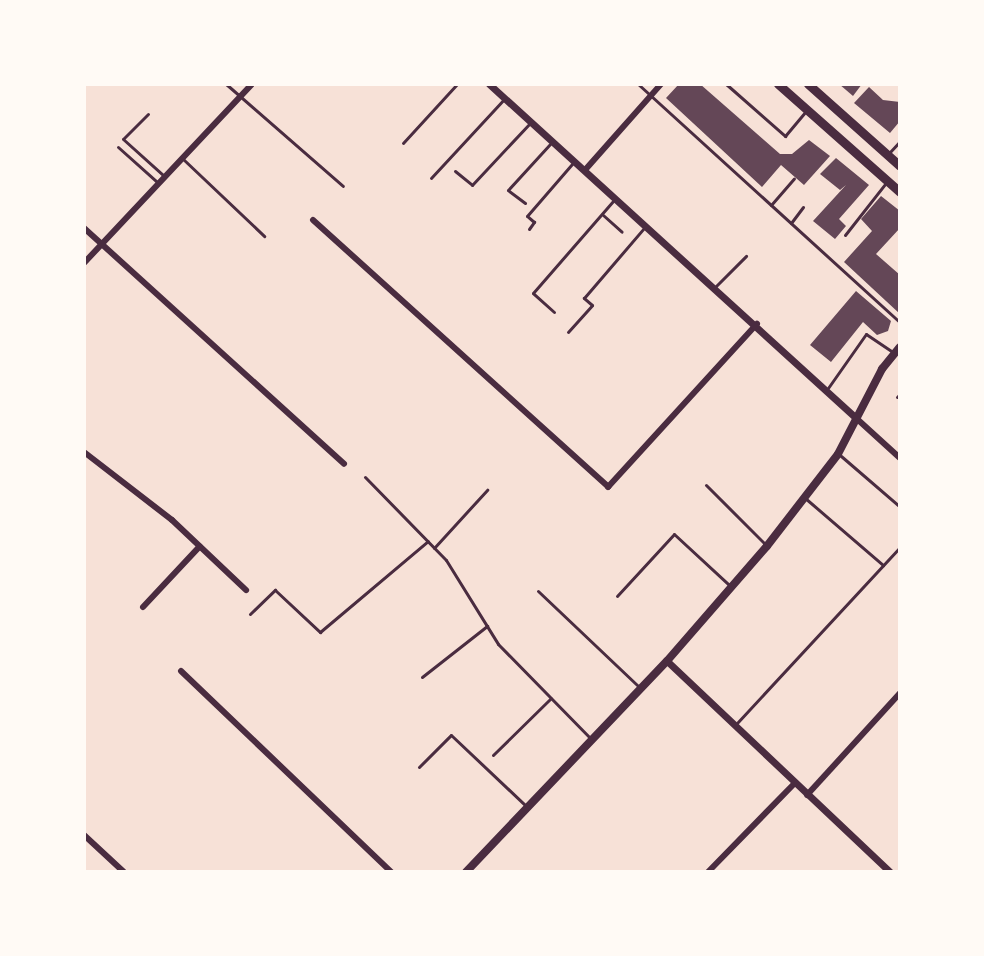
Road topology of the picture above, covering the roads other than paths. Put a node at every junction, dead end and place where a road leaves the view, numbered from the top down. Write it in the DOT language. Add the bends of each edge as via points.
graph roads {
  1 [pos="226,84"];
  2 [pos="252,84"];
  3 [pos="457,84"];
  4 [pos="489,84"];
  5 [pos="638,84"];
  6 [pos="661,84"];
  7 [pos="726,84"];
  8 [pos="778,84"];
  9 [pos="812,85"];
  10 [pos="650,95"];
  11 [pos="241,97"];
  12 [pos="505,98"];
  13 [pos="807,110"];
  14 [pos="148,114"];
  15 [pos="531,122"];
  16 [pos="552,141"];
  17 [pos="900,141"];
  18 [pos="403,143"];
  19 [pos="118,147"];
  20 [pos="888,154"];
  21 [pos="183,159"];
  22 [pos="575,161"];
  23 [pos="900,166"];
  24 [pos="585,170"];
  25 [pos="455,171"];
  26 [pos="166,177"];
  27 [pos="431,178"];
  28 [pos="794,179"];
  29 [pos="887,181"];
  30 [pos="160,184"];
  31 [pos="343,186"];
  32 [pos="900,192"];
  33 [pos="616,198"];
  34 [pos="525,203"];
  35 [pos="771,205"];
  36 [pos="803,207"];
  37 [pos="603,215"];
  38 [pos="313,220"];
  39 [pos="791,223"];
  40 [pos="646,225"];
  41 [pos="84,228"];
  42 [pos="529,229"];
  43 [pos="622,232"];
  44 [pos="845,235"];
  45 [pos="264,236"];
  46 [pos="103,244"];
  47 [pos="746,256"];
  48 [pos="84,263"];
  49 [pos="715,287"];
  50 [pos="554,312"];
  51 [pos="900,322"];
  52 [pos="757,324"];
  53 [pos="568,332"];
  54 [pos="898,351"];
  55 [pos="828,388"];
  56 [pos="856,418"];
  57 [pos="84,452"];
  58 [pos="838,454"];
  59 [pos="900,458"];
  60 [pos="344,464"];
  61 [pos="365,477"];
  62 [pos="706,485"];
  63 [pos="487,490"];
  64 [pos="805,498"];
  65 [pos="900,507"];
  66 [pos="428,541"];
  67 [pos="200,546"];
  68 [pos="767,546"];
  69 [pos="900,547"];
  70 [pos="434,548"];
  71 [pos="883,565"];
  72 [pos="732,587"];
  73 [pos="246,590"];
  74 [pos="538,591"];
  75 [pos="617,596"];
  76 [pos="143,607"];
  77 [pos="250,614"];
  78 [pos="487,626"];
  79 [pos="667,661"];
  80 [pos="181,671"];
  81 [pos="422,677"];
  82 [pos="641,689"];
  83 [pos="900,693"];
  84 [pos="551,698"];
  85 [pos="734,726"];
  86 [pos="592,741"];
  87 [pos="493,755"];
  88 [pos="419,767"];
  89 [pos="795,783"];
  90 [pos="807,795"];
  91 [pos="528,807"];
  92 [pos="84,835"];
  93 [pos="124,872"];
  94 [pos="391,872"];
  95 [pos="466,872"];
  96 [pos="708,872"];
  97 [pos="890,872"];
  1 -- 11 [label="lane"];
  2 -- 11 [label="street"];
  3 -- 18 [label="lane"];
  4 -- 12 [label="street"];
  5 -- 10 [label="lane"];
  6 -- 10 [label="street"];
  7 -- 13 [label="lane" via="785,136"];
  8 -- 13 [label="main road"];
  9 -- 20 [label="main road"];
  10 -- 24 [label="street"];
  10 -- 35 [label="lane"];
  11 -- 21 [label="street"];
  11 -- 31 [label="lane"];
  12 -- 15 [label="street"];
  12 -- 27 [label="lane"];
  13 -- 29 [label="main road"];
  14 -- 26 [label="lane" via="123,139"];
  15 -- 16 [label="street"];
  15 -- 25 [label="lane" via="472,185"];
  16 -- 22 [label="street"];
  16 -- 34 [label="lane" via="508,190"];
  17 -- 20 [label="lane"];
  19 -- 30 [label="lane"];
  20 -- 23 [label="main road"];
  21 -- 26 [label="street"];
  21 -- 45 [label="lane"];
  22 -- 24 [label="street"];
  22 -- 42 [label="lane" via="527,216 534,222"];
  24 -- 33 [label="street"];
  26 -- 30 [label="street"];
  28 -- 35 [label="lane"];
  29 -- 32 [label="main road"];
  29 -- 44 [label="lane"];
  30 -- 46 [label="street"];
  33 -- 37 [label="lane"];
  33 -- 40 [label="street"];
  35 -- 39 [label="lane"];
  36 -- 39 [label="lane"];
  37 -- 43 [label="lane"];
  37 -- 50 [label="lane" via="533,293"];
  38 -- 52 [label="street" via="608,487"];
  39 -- 51 [label="lane"];
  40 -- 49 [label="street"];
  40 -- 53 [label="lane" via="584,298 592,305"];
  41 -- 46 [label="street"];
  46 -- 48 [label="street"];
  46 -- 60 [label="street"];
  47 -- 49 [label="lane"];
  49 -- 52 [label="street"];
  52 -- 55 [label="street"];
  54 -- 55 [label="lane" via="866,334"];
  54 -- 56 [label="main road"];
  55 -- 56 [label="street"];
  56 -- 58 [label="main road"];
  56 -- 59 [label="street"];
  57 -- 67 [label="street"];
  58 -- 64 [label="main road"];
  58 -- 65 [label="lane"];
  61 -- 66 [label="lane"];
  62 -- 68 [label="lane"];
  63 -- 70 [label="lane"];
  64 -- 68 [label="main road"];
  64 -- 71 [label="lane"];
  66 -- 70 [label="lane"];
  66 -- 77 [label="lane" via="320,632 275,590"];
  67 -- 73 [label="street"];
  67 -- 76 [label="street"];
  68 -- 72 [label="main road"];
  69 -- 71 [label="lane"];
  70 -- 78 [label="lane"];
  71 -- 85 [label="lane"];
  72 -- 75 [label="lane" via="674,534"];
  72 -- 79 [label="main road"];
  74 -- 82 [label="lane"];
  78 -- 81 [label="lane"];
  78 -- 84 [label="lane"];
  79 -- 82 [label="main road"];
  79 -- 85 [label="street"];
  80 -- 94 [label="street"];
  82 -- 86 [label="main road"];
  83 -- 90 [label="street"];
  84 -- 86 [label="lane"];
  84 -- 87 [label="lane"];
  85 -- 89 [label="street"];
  86 -- 91 [label="main road"];
  88 -- 91 [label="lane" via="451,735"];
  89 -- 90 [label="street"];
  89 -- 96 [label="street"];
  90 -- 97 [label="street"];
  91 -- 95 [label="main road"];
  92 -- 93 [label="street"];
}
